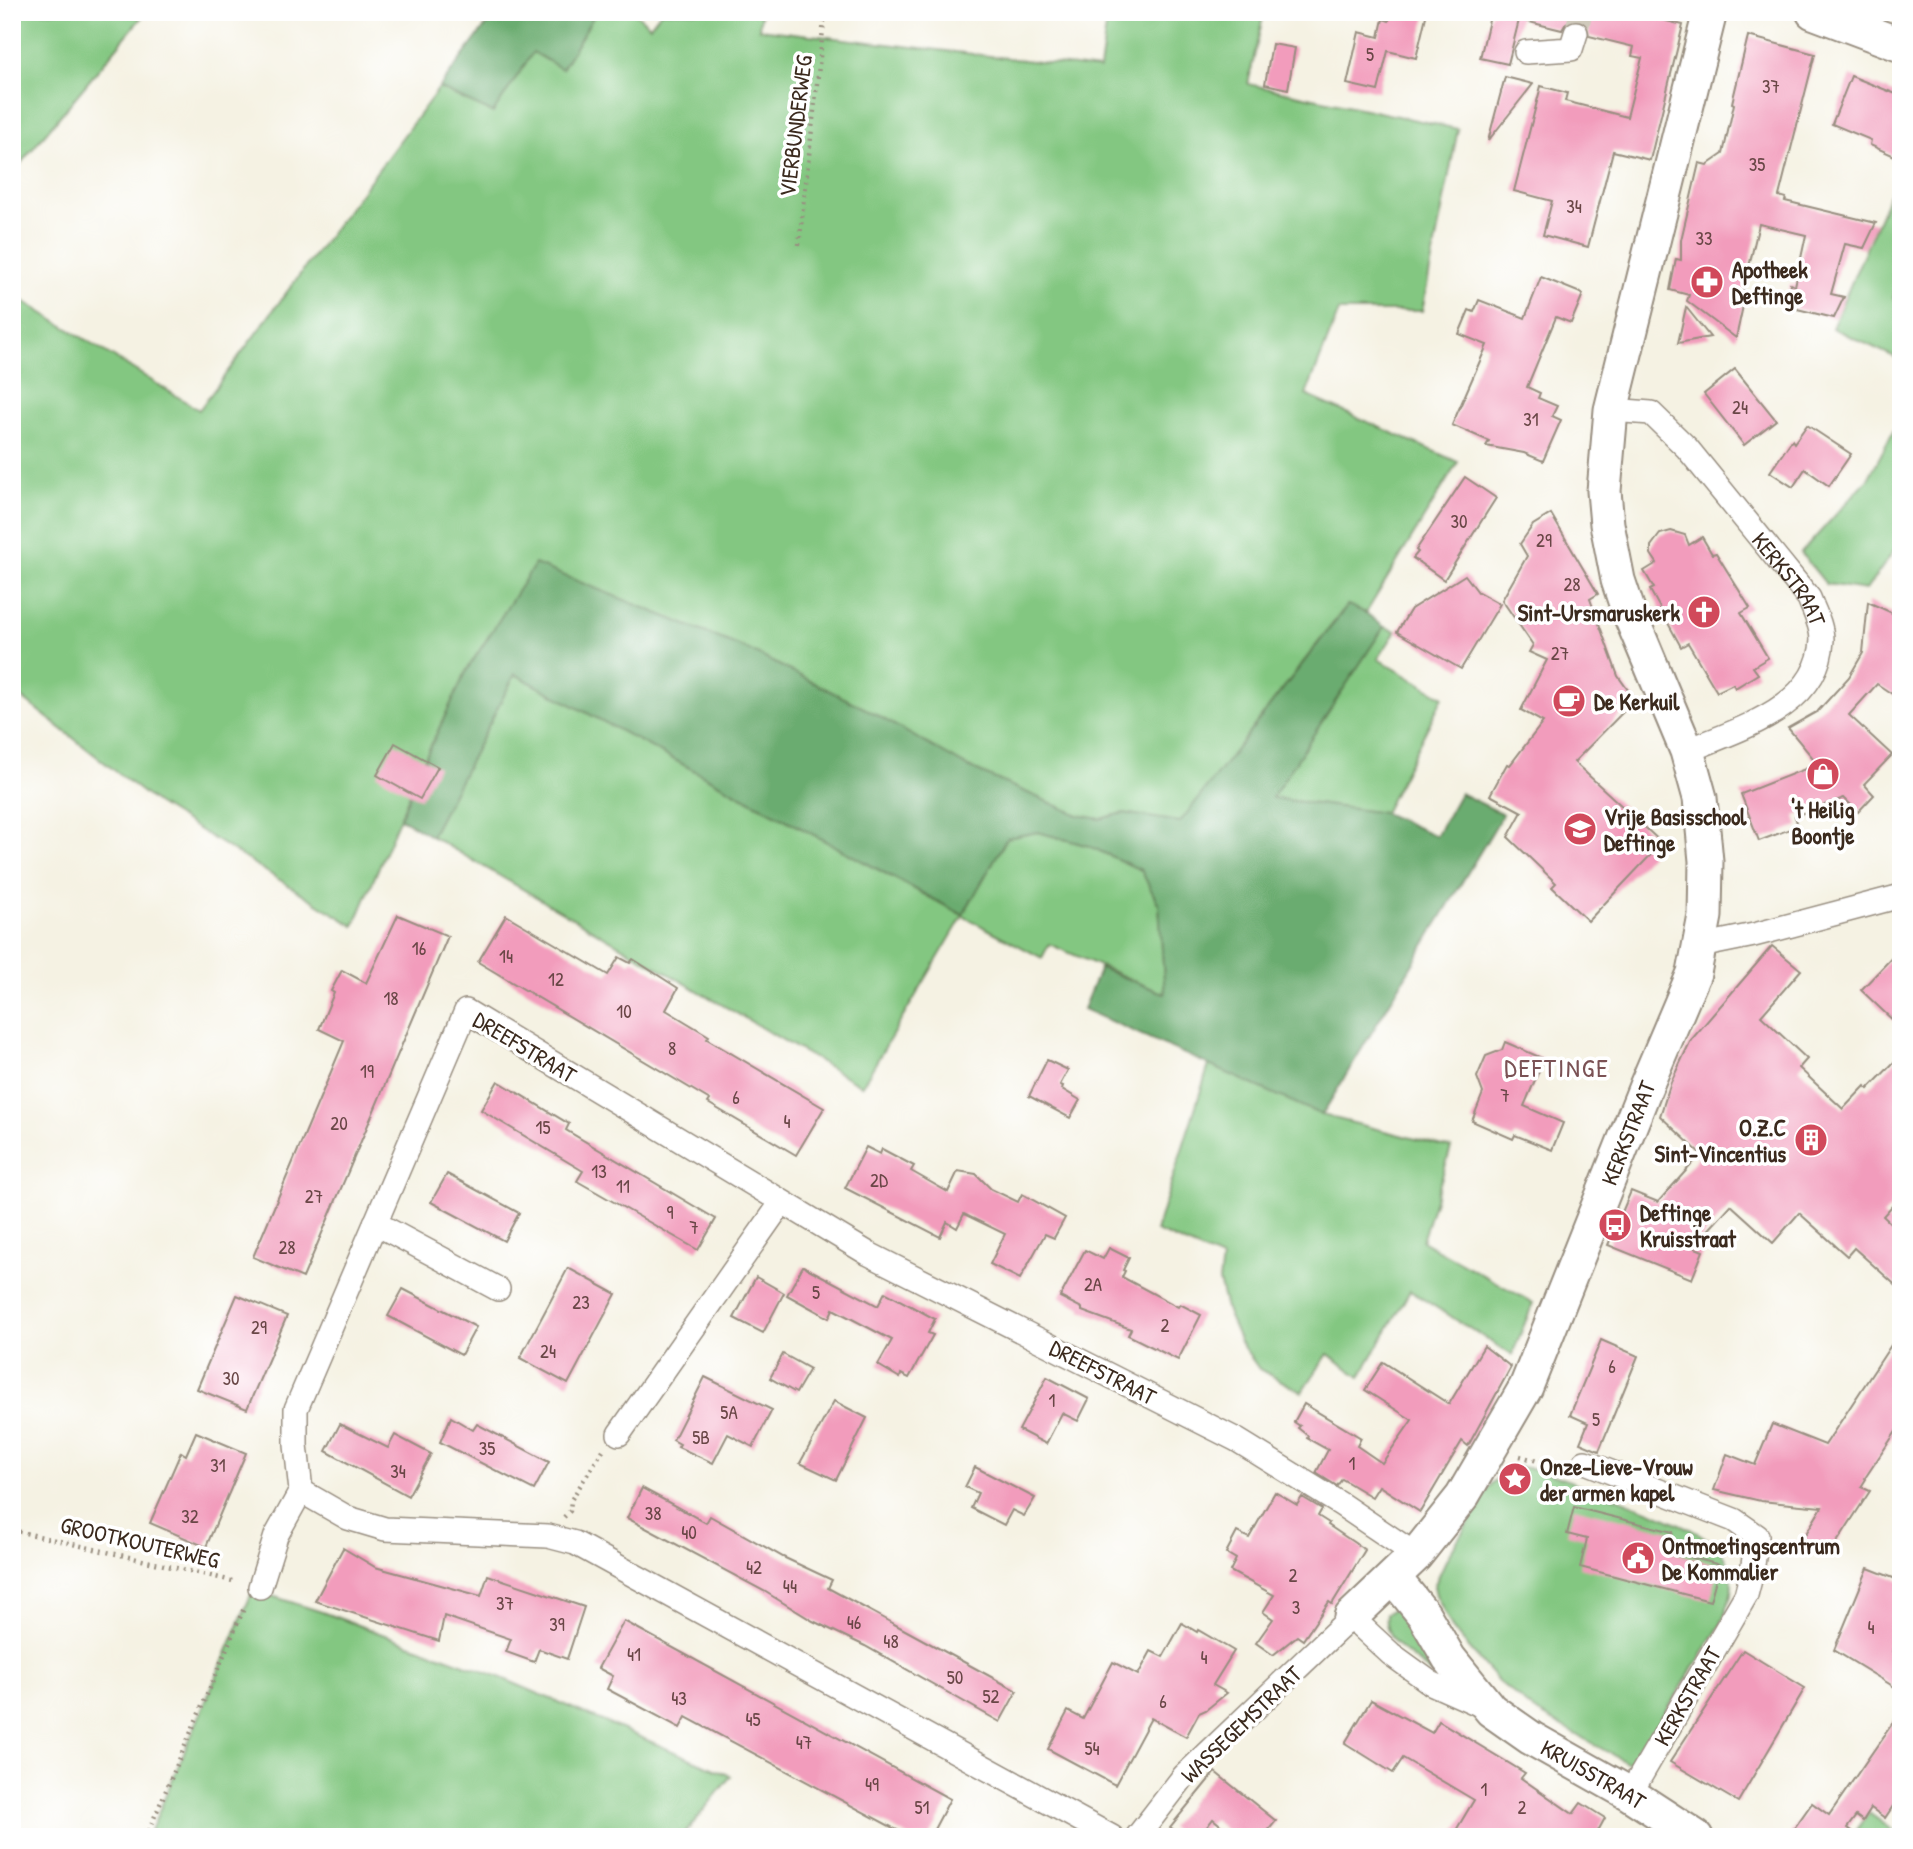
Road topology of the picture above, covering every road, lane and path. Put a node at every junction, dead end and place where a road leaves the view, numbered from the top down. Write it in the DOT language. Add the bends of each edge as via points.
graph roads {
  1 [pos="825,12"];
  2 [pos="1710,12"];
  3 [pos="1813,12"];
  4 [pos="1576,33"];
  5 [pos="1901,45"];
  6 [pos="1526,52"];
  7 [pos="799,245"];
  8 [pos="1611,410"];
  9 [pos="1687,751"];
  10 [pos="1901,896"];
  11 [pos="1700,946"];
  12 [pos="782,1202"];
  13 [pos="375,1223"];
  14 [pos="498,1289"];
  15 [pos="619,1434"];
  16 [pos="1495,1443"];
  17 [pos="1585,1462"];
  18 [pos="301,1491"];
  19 [pos="12,1531"];
  20 [pos="548,1536"];
  21 [pos="1405,1566"];
  22 [pos="257,1586"];
  23 [pos="1351,1617"];
  24 [pos="1491,1710"];
  25 [pos="1630,1794"];
  26 [pos="146,1837"];
  27 [pos="1112,1837"];
  28 [pos="1137,1837"];
  29 [pos="1696,1837"];
  1 -- 7 [label="path, VIERBUNDERWEG"];
  2 -- 8 [label="street, KERKSTRAAT"];
  3 -- 5 [label="street"];
  4 -- 6 [label="street" via="1571,49"];
  8 -- 9 [label="street, KERKSTRAAT" via="1604,491 1614,560 1628,610"];
  8 -- 9 [label="street, KERKSTRAAT" via="1651,413 1687,448 1809,598 1819,622 1822,639 1816,667 1794,699"];
  9 -- 11 [label="street, KERKSTRAAT" via="1700,798 1705,847"];
  10 -- 11 [label="street"];
  11 -- 16 [label="street, KERKSTRAAT" via="1684,1002 1526,1387"];
  12 -- 13 [label="street, DREEFSTRAAT" via="466,1011"];
  12 -- 15 [label="street"];
  12 -- 21 [label="street, DREEFSTRAAT" via="869,1254 1237,1440 1342,1505"];
  13 -- 14 [label="street"];
  13 -- 18 [label="street, DREEFSTRAAT" via="296,1409"];
  15 -- 20 [label="path" via="612,1437 571,1500 570,1511"];
  16 -- 17 [label="path" via="1513,1455 1568,1471"];
  16 -- 21 [label="street, KERKSTRAAT" via="1462,1497"];
  17 -- 25 [label="street, KERKSTRAAT" via="1734,1520 1756,1536 1746,1595"];
  18 -- 20 [label="street" via="348,1518 385,1528"];
  18 -- 22 [label="street" via="276,1536"];
  19 -- 22 [label="path, GROOTKOUTERWEG"];
  20 -- 27 [label="street" via="575,1543"];
  21 -- 23 [label="street, KERKSTRAAT"];
  21 -- 24 [label="street, KRUISSTRAAT" via="1424,1615 1449,1658"];
  22 -- 26 [label="path"];
  23 -- 24 [label="street, KRUISSTRAAT" via="1432,1683"];
  23 -- 28 [label="street, WASSEGEMSTRAAT" via="1184,1776"];
  24 -- 25 [label="street, KRUISSTRAAT"];
  25 -- 29 [label="street, KRUISSTRAAT"];
}
